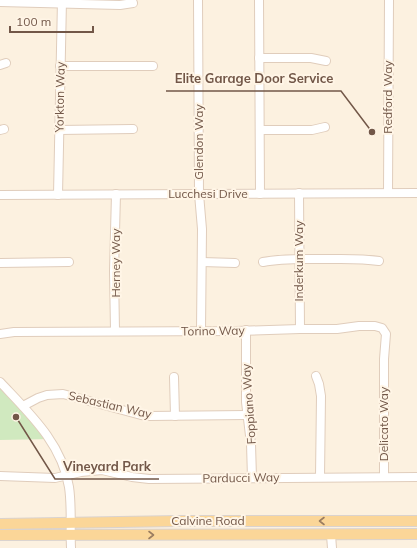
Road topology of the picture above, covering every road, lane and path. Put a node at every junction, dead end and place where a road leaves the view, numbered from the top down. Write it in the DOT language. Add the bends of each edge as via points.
graph roads {
  1 [pos="198,0"];
  2 [pos="259,0"];
  3 [pos="389,0"];
  4 [pos="0,2"];
  5 [pos="62,2"];
  6 [pos="133,2"];
  7 [pos="259,58"];
  8 [pos="326,61"];
  9 [pos="60,66"];
  10 [pos="153,66"];
  11 [pos="325,127"];
  12 [pos="133,129"];
  13 [pos="59,130"];
  14 [pos="260,130"];
  15 [pos="388,193"];
  16 [pos="417,193"];
  17 [pos="116,194"];
  18 [pos="199,194"];
  19 [pos="260,194"];
  20 [pos="299,194"];
  21 [pos="0,195"];
  22 [pos="58,195"];
  23 [pos="299,259"];
  24 [pos="379,261"];
  25 [pos="69,262"];
  26 [pos="202,262"];
  27 [pos="235,262"];
  28 [pos="263,262"];
  29 [pos="0,263"];
  30 [pos="300,328"];
  31 [pos="246,330"];
  32 [pos="116,331"];
  33 [pos="201,331"];
  34 [pos="0,334"];
  35 [pos="384,370"];
  36 [pos="174,376"];
  37 [pos="316,376"];
  38 [pos="0,382"];
  39 [pos="23,406"];
  40 [pos="247,415"];
  41 [pos="174,416"];
  42 [pos="0,476"];
  43 [pos="67,476"];
  44 [pos="384,477"];
  45 [pos="417,477"];
  46 [pos="252,478"];
  47 [pos="320,478"];
  48 [pos="413,521"];
  49 [pos="141,522"];
  50 [pos="70,523"];
  51 [pos="0,524"];
  52 [pos="0,534"];
  53 [pos="331,534"];
  54 [pos="417,534"];
  55 [pos="70,536"];
  56 [pos="71,548"];
  57 [pos="332,548"];
  1 -- 18 [label="street, Glendon Way"];
  2 -- 7 [label="street"];
  3 -- 15 [label="street, Redford Way"];
  4 -- 5 [label="street"];
  5 -- 6 [label="street" via="120,5"];
  5 -- 9 [label="street, Yorkton Way"];
  7 -- 8 [label="street" via="311,58"];
  7 -- 14 [label="street"];
  9 -- 10 [label="street"];
  9 -- 13 [label="street, Yorkton Way"];
  11 -- 14 [label="street" via="312,130"];
  12 -- 13 [label="street"];
  13 -- 22 [label="street, Yorkton Way"];
  14 -- 19 [label="street"];
  15 -- 16 [label="street, Lucchesi Drive"];
  15 -- 20 [label="street, Lucchesi Drive"];
  17 -- 18 [label="street, Lucchesi Drive"];
  17 -- 22 [label="street, Lucchesi Drive"];
  17 -- 32 [label="street, Herney Way"];
  18 -- 19 [label="street, Lucchesi Drive"];
  18 -- 26 [label="street, Glendon Way"];
  19 -- 20 [label="street, Lucchesi Drive"];
  20 -- 23 [label="street, Inderkum Way"];
  21 -- 22 [label="street, Lucchesi Drive"];
  23 -- 24 [label="street"];
  23 -- 28 [label="street"];
  23 -- 30 [label="street, Inderkum Way"];
  25 -- 29 [label="street"];
  26 -- 27 [label="street"];
  26 -- 33 [label="street, Glendon Way"];
  30 -- 31 [label="street, Torino Way"];
  30 -- 35 [label="street, Torino Way" via="382,328 386,334"];
  31 -- 33 [label="street, Torino Way"];
  31 -- 40 [label="street, Foppiano Way"];
  32 -- 33 [label="street, Torino Way"];
  32 -- 34 [label="street, Torino Way"];
  35 -- 44 [label="street, Delicato Way"];
  36 -- 41 [label="street"];
  37 -- 47 [label="street" via="321,396"];
  38 -- 39 [label="street"];
  39 -- 41 [label="street, Sebastian Way" via="47,395 64,394 141,415"];
  39 -- 43 [label="street" via="51,440"];
  40 -- 41 [label="street, Sebastian Way"];
  40 -- 46 [label="street, Foppiano Way"];
  42 -- 43 [label="street, Parducci Way"];
  43 -- 46 [label="street, Parducci Way" via="102,470 149,479"];
  43 -- 50 [label="street"];
  44 -- 45 [label="street, Parducci Way"];
  44 -- 47 [label="street, Parducci Way"];
  46 -- 47 [label="street, Parducci Way"];
  48 -- 49 [label="main road, Calvine Road, one-way"];
  48 -- 53 [label="main road" via="391,527 338,528"];
  49 -- 50 [label="main road, Calvine Road"];
  49 -- 55 [label="main road" via="130,529 77,529"];
  50 -- 51 [label="main road, Calvine Road"];
  50 -- 52 [label="main road" via="63,530 9,530"];
  50 -- 55 [label="street"];
  52 -- 55 [label="main road, Calvine Road"];
  53 -- 54 [label="main road, Calvine Road"];
  55 -- 53 [label="main road, Calvine Road, one-way"];
  53 -- 57 [label="street"];
  55 -- 56 [label="street"];
}
